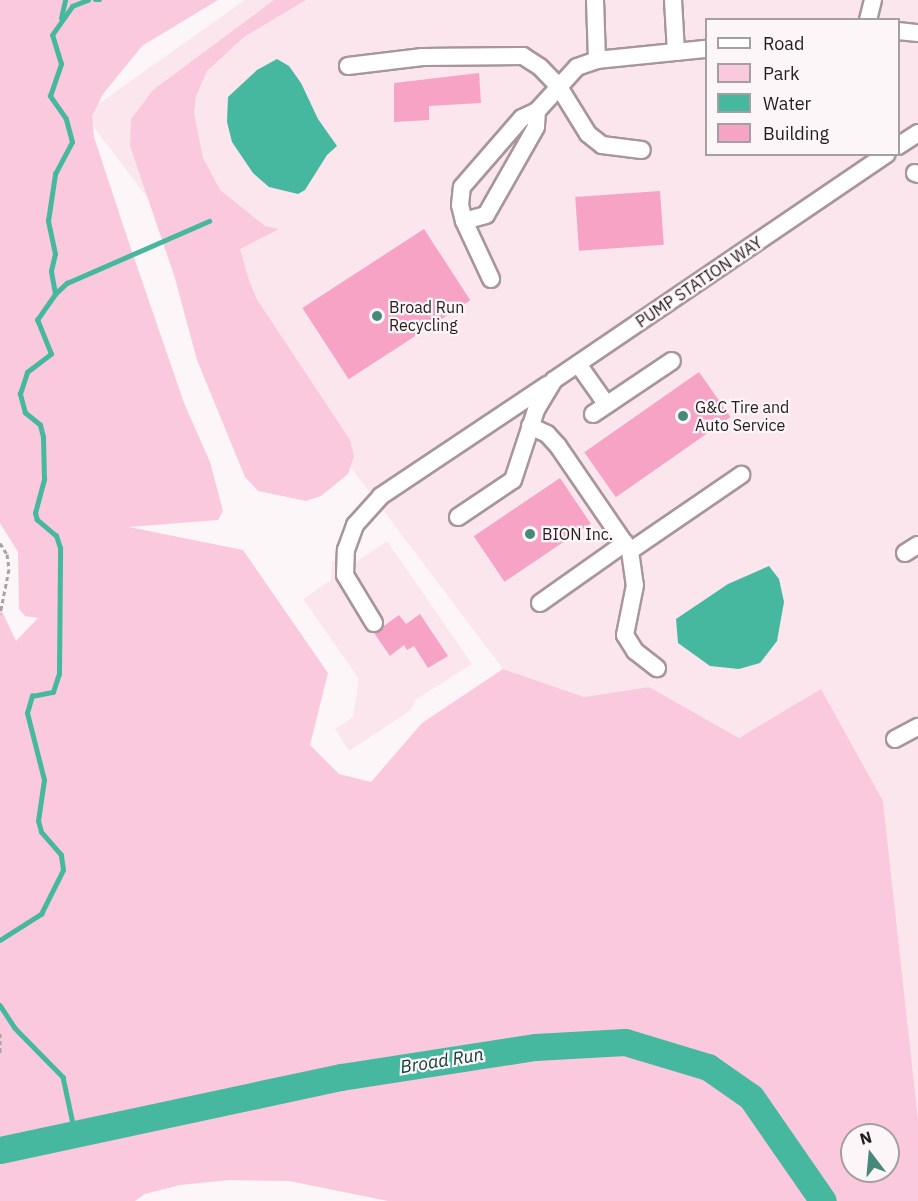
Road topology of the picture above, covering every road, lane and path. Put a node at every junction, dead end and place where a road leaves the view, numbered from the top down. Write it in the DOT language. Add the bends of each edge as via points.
graph roads {
  1 [pos="596,0"];
  2 [pos="673,0"];
  3 [pos="873,0"];
  4 [pos="868,18"];
  5 [pos="900,31"];
  6 [pos="918,33"];
  7 [pos="705,49"];
  8 [pos="676,52"];
  9 [pos="597,60"];
  10 [pos="348,66"];
  11 [pos="558,87"];
  12 [pos="537,111"];
  13 [pos="918,133"];
  14 [pos="900,145"];
  15 [pos="642,150"];
  16 [pos="884,156"];
  17 [pos="464,221"];
  18 [pos="491,279"];
  19 [pos="672,361"];
  20 [pos="578,364"];
  21 [pos="554,380"];
  22 [pos="530,426"];
  23 [pos="741,475"];
  24 [pos="458,517"];
  25 [pos="0,543"];
  26 [pos="628,547"];
  27 [pos="540,603"];
  28 [pos="0,614"];
  29 [pos="374,623"];
  30 [pos="657,668"];
  31 [pos="918,727"];
  32 [pos="895,739"];
  33 [pos="0,1033"];
  34 [pos="0,1054"];
  1 -- 9 [label="street"];
  2 -- 8 [label="street"];
  3 -- 4 [label="street"];
  5 -- 6 [label="street"];
  7 -- 8 [label="street"];
  8 -- 9 [label="street"];
  9 -- 11 [label="street" via="577,67"];
  10 -- 11 [label="street" via="410,57 523,56 540,67"];
  11 -- 12 [label="street"];
  11 -- 15 [label="street" via="588,134 602,145"];
  12 -- 17 [label="street" via="536,127 486,215"];
  12 -- 17 [label="street" via="522,118 462,187 460,205"];
  13 -- 14 [label="street"];
  16 -- 20 [label="street, PUMP STATION WAY"];
  17 -- 18 [label="street"];
  19 -- 20 [label="street" via="600,410"];
  20 -- 21 [label="street, PUMP STATION WAY"];
  21 -- 22 [label="street, PUMP STATION WAY" via="543,394"];
  21 -- 29 [label="street" via="381,496 355,525 346,550 345,575"];
  22 -- 24 [label="street, PUMP STATION WAY" via="513,480"];
  22 -- 26 [label="street" via="547,434 558,446"];
  23 -- 26 [label="street"];
  25 -- 28 [label="path" via="9,568"];
  26 -- 27 [label="street"];
  26 -- 30 [label="street" via="635,585 626,635 635,651"];
  31 -- 32 [label="street"];
  33 -- 34 [label="path"];
}
